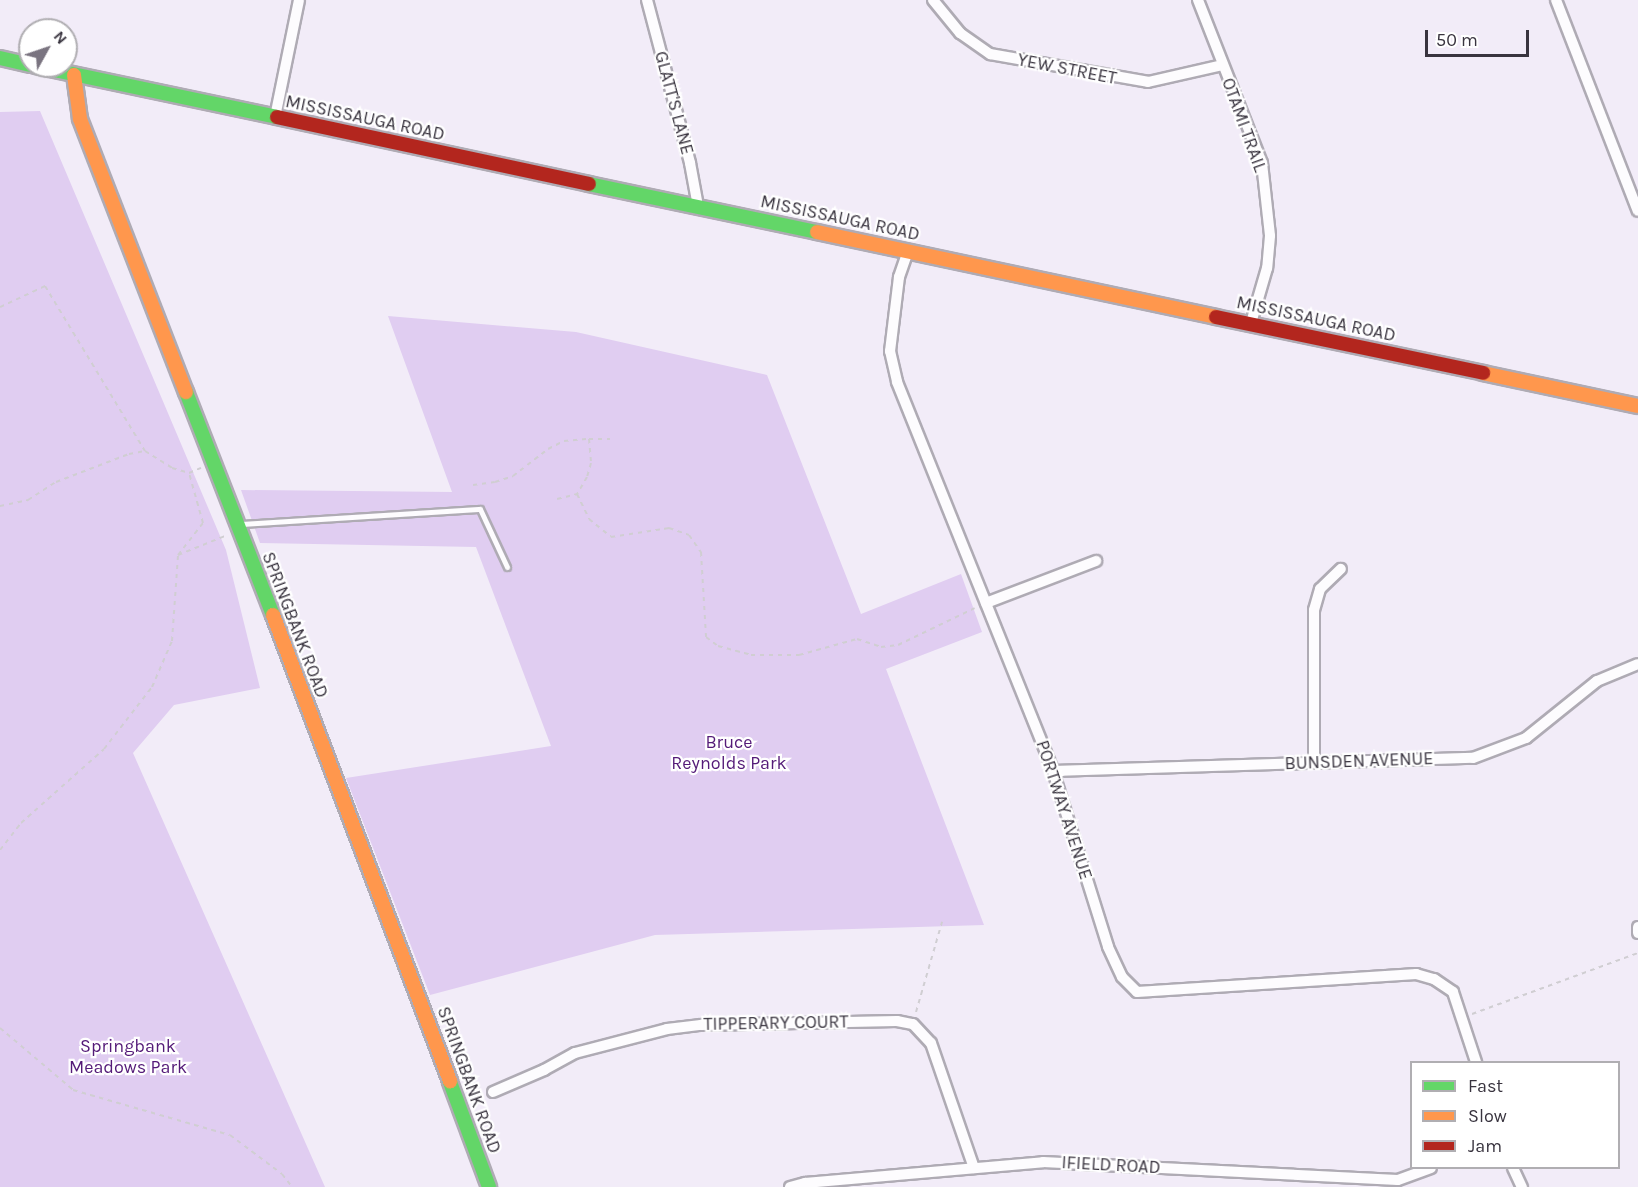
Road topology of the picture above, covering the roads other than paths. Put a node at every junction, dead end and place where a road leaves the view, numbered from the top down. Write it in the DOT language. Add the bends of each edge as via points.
graph roads {
  1 [pos="299,0"];
  2 [pos="647,0"];
  3 [pos="933,0"];
  4 [pos="1198,0"];
  5 [pos="1556,0"];
  6 [pos="0,58"];
  7 [pos="18,62"];
  8 [pos="1222,65"];
  9 [pos="78,76"];
  10 [pos="74,78"];
  11 [pos="275,117"];
  12 [pos="698,206"];
  13 [pos="1638,211"];
  14 [pos="908,251"];
  15 [pos="1251,323"];
  16 [pos="1638,406"];
  17 [pos="238,528"];
  18 [pos="1096,561"];
  19 [pos="507,567"];
  20 [pos="1341,569"];
  21 [pos="986,603"];
  22 [pos="1638,664"];
  23 [pos="1314,762"];
  24 [pos="1053,771"];
  25 [pos="1638,927"];
  26 [pos="1638,933"];
  27 [pos="1476,1061"];
  28 [pos="493,1092"];
  29 [pos="974,1168"];
  30 [pos="1426,1169"];
  31 [pos="1514,1169"];
  32 [pos="1315,1181"];
  33 [pos="860,1183"];
  34 [pos="489,1187"];
  35 [pos="790,1187"];
  36 [pos="1522,1187"];
  1 -- 11 [label="street"];
  2 -- 12 [label="street, GLATT'S LANE"];
  3 -- 8 [label="street, YEW STREET" via="960,33 990,54 1148,82"];
  4 -- 8 [label="street, OTAMI TRAIL"];
  5 -- 13 [label="street"];
  6 -- 7 [label="main road"];
  8 -- 15 [label="street, OTAMI TRAIL" via="1262,163 1267,199 1267,268"];
  9 -- 11 [label="main road, MISSISSAUGA ROAD"];
  10 -- 17 [label="main road, SPRINGBANK ROAD" via="80,119"];
  11 -- 12 [label="main road, MISSISSAUGA ROAD"];
  12 -- 14 [label="main road, MISSISSAUGA ROAD"];
  14 -- 15 [label="main road, MISSISSAUGA ROAD"];
  14 -- 21 [label="street, PORTWAY AVENUE" via="898,277 890,351 897,382"];
  15 -- 16 [label="main road, MISSISSAUGA ROAD"];
  17 -- 19 [label="lane" via="480,509"];
  17 -- 34 [label="main road, SPRINGBANK ROAD"];
  18 -- 21 [label="street"];
  20 -- 23 [label="street" via="1320,589 1314,610"];
  21 -- 24 [label="street, PORTWAY AVENUE"];
  22 -- 23 [label="street, BUNSDEN AVENUE" via="1597,681 1526,738 1473,758"];
  23 -- 24 [label="street, BUNSDEN AVENUE"];
  24 -- 27 [label="street, PORTWAY AVENUE" via="1108,947 1122,977 1137,993 1416,974 1434,979 1453,992"];
  25 -- 26 [label="street"];
  28 -- 29 [label="street, TIPPERARY COURT" via="575,1053 667,1029 897,1020 913,1024 931,1043"];
  29 -- 32 [label="street, IFIELD ROAD" via="1043,1162"];
  29 -- 33 [label="street, IFIELD ROAD"];
  30 -- 32 [label="street, IFIELD ROAD" via="1398,1180"];
  31 -- 36 [label="street"];
  33 -- 35 [label="street, IFIELD ROAD" via="805,1183"];
}
